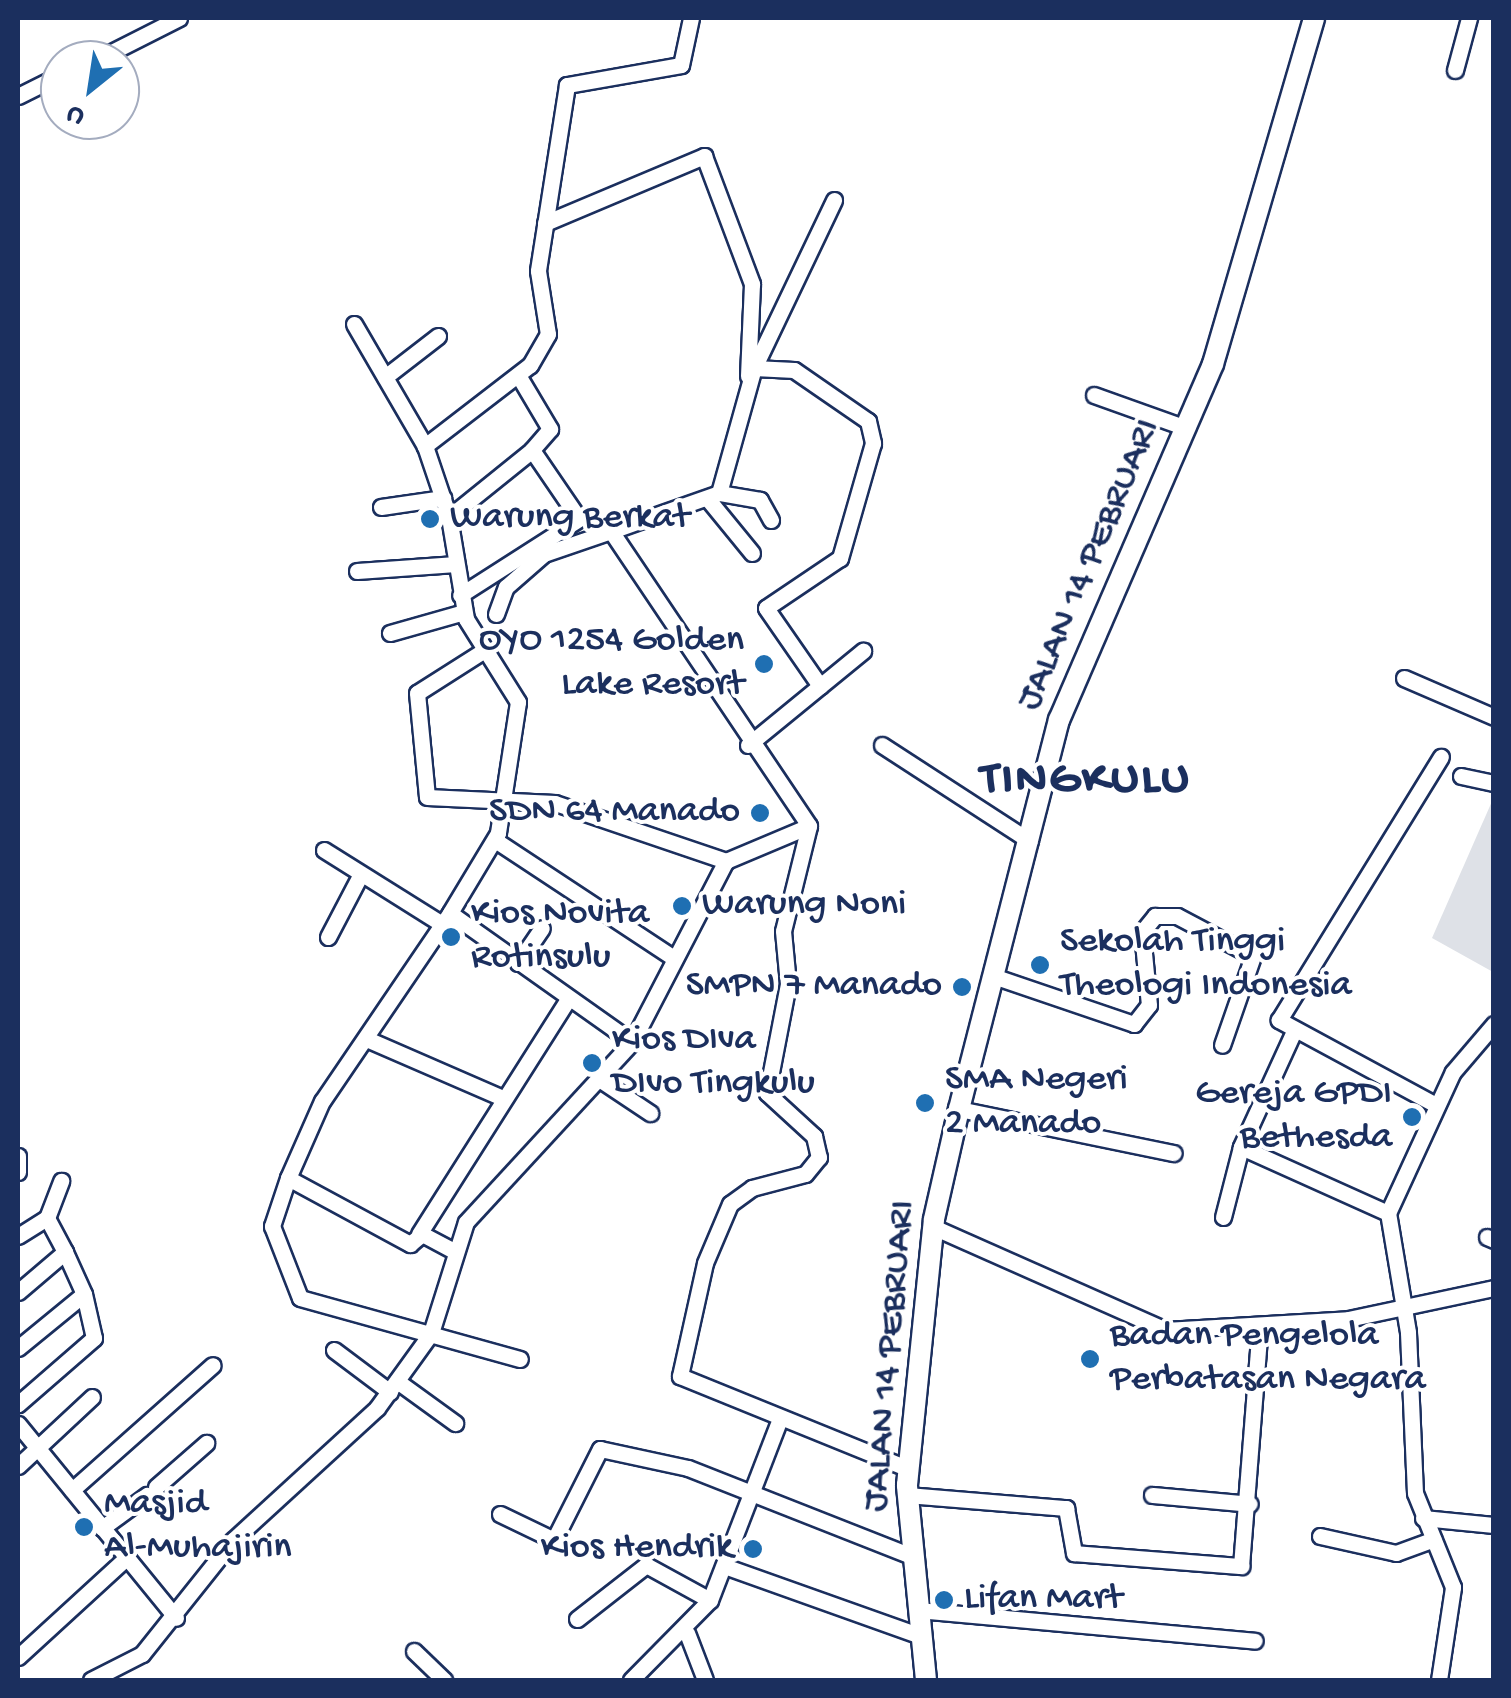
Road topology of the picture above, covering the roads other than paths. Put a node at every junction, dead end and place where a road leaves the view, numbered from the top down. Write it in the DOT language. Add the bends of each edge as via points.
graph roads {
  1 [pos="180,18"];
  2 [pos="692,18"];
  3 [pos="1314,18"];
  4 [pos="1469,18"];
  5 [pos="136,40"];
  6 [pos="1455,70"];
  7 [pos="834,200"];
  8 [pos="544,224"];
  9 [pos="354,324"];
  10 [pos="438,336"];
  11 [pos="751,372"];
  12 [pos="518,375"];
  13 [pos="385,377"];
  14 [pos="1094,395"];
  15 [pos="1186,428"];
  16 [pos="425,446"];
  17 [pos="532,450"];
  18 [pos="713,495"];
  19 [pos="444,498"];
  20 [pos="381,508"];
  21 [pos="449,517"];
  22 [pos="771,520"];
  23 [pos="611,531"];
  24 [pos="752,554"];
  25 [pos="456,564"];
  26 [pos="357,571"];
  27 [pos="460,594"];
  28 [pos="464,612"];
  29 [pos="496,614"];
  30 [pos="390,633"];
  31 [pos="483,651"];
  32 [pos="863,651"];
  33 [pos="1404,678"];
  34 [pos="820,686"];
  35 [pos="1494,717"];
  36 [pos="748,745"];
  37 [pos="882,745"];
  38 [pos="1441,757"];
  39 [pos="1461,776"];
  40 [pos="1494,783"];
  41 [pos="506,799"];
  42 [pos="809,826"];
  43 [pos="495,840"];
  44 [pos="1030,842"];
  45 [pos="324,850"];
  46 [pos="726,861"];
  47 [pos="361,874"];
  48 [pos="446,919"];
  49 [pos="542,928"];
  50 [pos="328,938"];
  51 [pos="671,956"];
  52 [pos="511,958"];
  53 [pos="994,976"];
  54 [pos="568,999"];
  55 [pos="1494,1024"];
  56 [pos="1294,1031"];
  57 [pos="369,1040"];
  58 [pos="632,1042"];
  59 [pos="1222,1045"];
  60 [pos="602,1081"];
  61 [pos="498,1096"];
  62 [pos="1436,1105"];
  63 [pos="959,1109"];
  64 [pos="650,1113"];
  65 [pos="1241,1147"];
  66 [pos="1174,1154"];
  67 [pos="18,1156"];
  68 [pos="18,1172"];
  69 [pos="288,1178"];
  70 [pos="62,1181"];
  71 [pos="1388,1213"];
  72 [pos="1223,1216"];
  73 [pos="47,1218"];
  74 [pos="933,1227"];
  75 [pos="419,1234"];
  76 [pos="18,1236"];
  77 [pos="454,1251"];
  78 [pos="64,1252"];
  79 [pos="1494,1288"];
  80 [pos="18,1292"];
  81 [pos="84,1294"];
  82 [pos="1406,1310"];
  83 [pos="1260,1328"];
  84 [pos="431,1334"];
  85 [pos="18,1348"];
  86 [pos="334,1350"];
  87 [pos="520,1359"];
  88 [pos="213,1365"];
  89 [pos="394,1386"];
  90 [pos="92,1397"];
  91 [pos="18,1404"];
  92 [pos="778,1421"];
  93 [pos="454,1423"];
  94 [pos="18,1424"];
  95 [pos="206,1443"];
  96 [pos="36,1445"];
  97 [pos="18,1466"];
  98 [pos="908,1469"];
  99 [pos="72,1490"];
  100 [pos="756,1494"];
  101 [pos="907,1495"];
  102 [pos="1152,1495"];
  103 [pos="1250,1504"];
  104 [pos="500,1514"];
  105 [pos="1423,1518"];
  106 [pos="1494,1525"];
  107 [pos="105,1533"];
  108 [pos="1320,1536"];
  109 [pos="1434,1539"];
  110 [pos="911,1556"];
  111 [pos="124,1560"];
  112 [pos="727,1568"];
  113 [pos="710,1600"];
  114 [pos="917,1610"];
  115 [pos="176,1618"];
  116 [pos="578,1619"];
  117 [pos="687,1633"];
  118 [pos="922,1636"];
  119 [pos="1255,1641"];
  120 [pos="414,1651"];
  121 [pos="18,1657"];
  122 [pos="923,1679"];
  123 [pos="90,1680"];
  124 [pos="444,1680"];
  125 [pos="631,1680"];
  126 [pos="705,1680"];
  127 [pos="1439,1680"];
  1 -- 5 [label="street"];
  2 -- 8 [label="street" via="682,65 567,85"];
  3 -- 15 [label="main road, JALAN 14 PEBRUARI" via="1231,309"];
  4 -- 6 [label="street"];
  7 -- 11 [label="street"];
  8 -- 11 [label="street" via="704,156 752,284"];
  8 -- 12 [label="street" via="538,271 549,330"];
  9 -- 13 [label="street"];
  10 -- 13 [label="street"];
  11 -- 18 [label="street"];
  11 -- 34 [label="street" via="786,367 818,383 862,414 873,436 837,562 766,608"];
  12 -- 16 [label="street"];
  12 -- 17 [label="street" via="550,429"];
  13 -- 16 [label="street"];
  14 -- 15 [label="street"];
  15 -- 44 [label="main road, JALAN 14 PEBRUARI" via="1059,720"];
  16 -- 19 [label="street"];
  17 -- 21 [label="street"];
  17 -- 27 [label="street" via="578,520"];
  18 -- 22 [label="street" via="760,500"];
  18 -- 23 [label="street"];
  18 -- 24 [label="street"];
  19 -- 20 [label="street"];
  19 -- 21 [label="street"];
  21 -- 25 [label="street"];
  23 -- 29 [label="street" via="544,554 506,587"];
  23 -- 36 [label="street"];
  25 -- 26 [label="street"];
  25 -- 27 [label="street"];
  27 -- 28 [label="street"];
  28 -- 30 [label="street"];
  28 -- 31 [label="street"];
  31 -- 41 [label="street" via="517,695"];
  31 -- 41 [label="street" via="417,693 425,795"];
  32 -- 34 [label="street"];
  33 -- 35 [label="street"];
  34 -- 36 [label="street"];
  36 -- 42 [label="street"];
  37 -- 44 [label="street"];
  38 -- 56 [label="street" via="1279,1018"];
  39 -- 40 [label="street"];
  41 -- 43 [label="street"];
  41 -- 46 [label="street" via="577,811"];
  42 -- 46 [label="street"];
  42 -- 92 [label="street" via="782,931 788,984 768,1093 814,1136 819,1157 805,1174 752,1188 730,1204 704,1264 680,1373 691,1387"];
  43 -- 48 [label="street"];
  43 -- 51 [label="street"];
  44 -- 53 [label="main road, JALAN 14 PEBRUARI"];
  45 -- 47 [label="street"];
  46 -- 51 [label="street"];
  47 -- 48 [label="street"];
  47 -- 50 [label="street"];
  48 -- 52 [label="street"];
  48 -- 57 [label="street"];
  49 -- 52 [label="street"];
  51 -- 58 [label="street"];
  52 -- 54 [label="street"];
  53 -- 59 [label="street" via="1134,1024 1148,1005 1145,925 1178,916 1253,956"];
  53 -- 63 [label="main road, JALAN 14 PEBRUARI"];
  54 -- 58 [label="street"];
  54 -- 61 [label="street"];
  55 -- 62 [label="street"];
  56 -- 62 [label="street"];
  56 -- 65 [label="street"];
  57 -- 61 [label="street"];
  57 -- 69 [label="street" via="322,1101"];
  58 -- 60 [label="street"];
  60 -- 64 [label="street"];
  60 -- 77 [label="street" via="490,1194"];
  61 -- 75 [label="street"];
  62 -- 71 [label="street"];
  63 -- 66 [label="street"];
  63 -- 74 [label="main road, JALAN 14 PEBRUARI"];
  65 -- 71 [label="street"];
  65 -- 72 [label="street"];
  67 -- 68 [label="street"];
  69 -- 75 [label="street" via="410,1244"];
  69 -- 84 [label="street" via="274,1244 300,1298"];
  70 -- 73 [label="street"];
  71 -- 82 [label="street"];
  73 -- 76 [label="street"];
  73 -- 78 [label="street"];
  74 -- 83 [label="street" via="1149,1327"];
  74 -- 98 [label="main road, JALAN 14 PEBRUARI"];
  75 -- 77 [label="street"];
  77 -- 84 [label="street"];
  78 -- 80 [label="street"];
  78 -- 81 [label="street"];
  79 -- 82 [label="street"];
  81 -- 85 [label="street"];
  81 -- 91 [label="street" via="94,1338"];
  82 -- 83 [label="street"];
  82 -- 105 [label="street" via="1410,1454"];
  83 -- 103 [label="street"];
  84 -- 87 [label="street"];
  84 -- 89 [label="street"];
  86 -- 89 [label="street"];
  88 -- 99 [label="street"];
  89 -- 93 [label="street"];
  89 -- 115 [label="street" via="233,1540"];
  90 -- 96 [label="street"];
  92 -- 98 [label="street"];
  92 -- 100 [label="street"];
  94 -- 96 [label="street"];
  95 -- 107 [label="street"];
  96 -- 97 [label="street"];
  96 -- 99 [label="street"];
  98 -- 101 [label="main road, JALAN 14 PEBRUARI"];
  99 -- 107 [label="street"];
  100 -- 104 [label="street" via="654,1458 596,1449 554,1540"];
  100 -- 110 [label="street"];
  100 -- 112 [label="street"];
  101 -- 103 [label="street" via="1066,1508 1074,1553 1228,1568 1246,1561"];
  101 -- 110 [label="main road, JALAN 14 PEBRUARI"];
  102 -- 103 [label="street"];
  105 -- 106 [label="street"];
  105 -- 109 [label="street"];
  107 -- 111 [label="street"];
  108 -- 109 [label="street" via="1396,1553"];
  109 -- 127 [label="street" via="1454,1586"];
  110 -- 114 [label="main road, JALAN 14 PEBRUARI"];
  111 -- 115 [label="street"];
  111 -- 121 [label="street"];
  112 -- 113 [label="street"];
  112 -- 118 [label="street"];
  113 -- 116 [label="street" via="646,1565"];
  113 -- 117 [label="street"];
  114 -- 118 [label="main road, JALAN 14 PEBRUARI"];
  114 -- 119 [label="street"];
  115 -- 123 [label="street" via="129,1666"];
  117 -- 125 [label="street"];
  117 -- 126 [label="street"];
  118 -- 122 [label="main road, JALAN 14 PEBRUARI"];
  120 -- 124 [label="street"];
}
